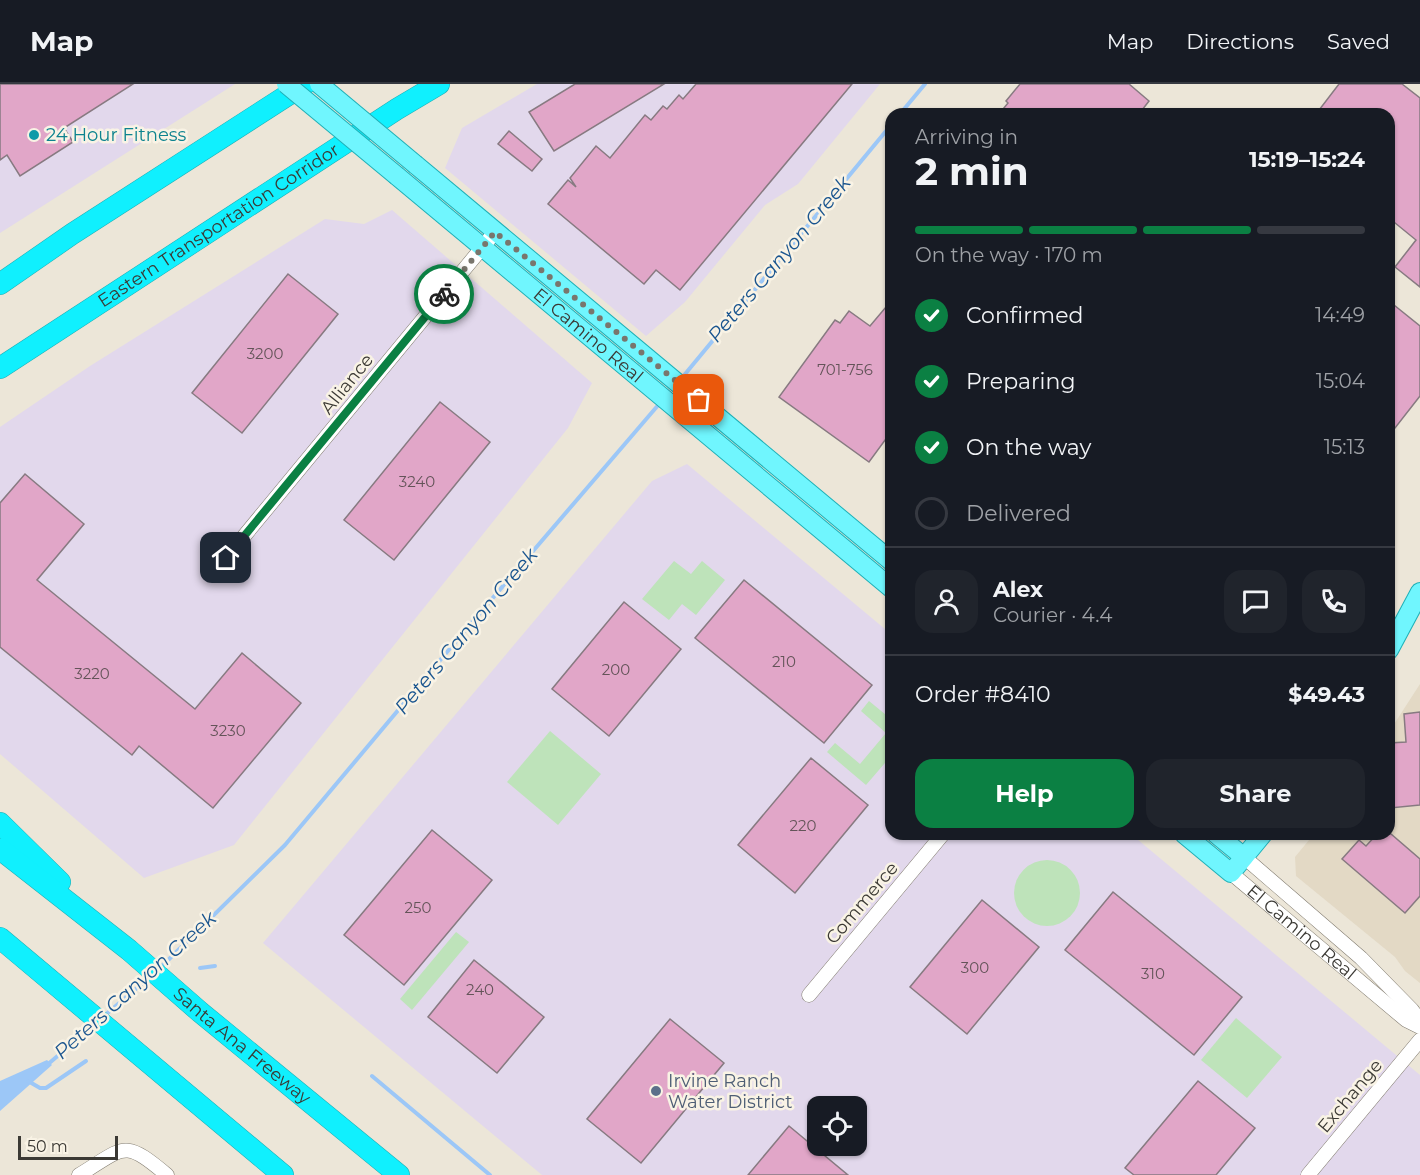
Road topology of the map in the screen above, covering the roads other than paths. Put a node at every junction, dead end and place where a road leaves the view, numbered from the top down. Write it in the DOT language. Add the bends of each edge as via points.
graph roads {
  1 [pos="286,84"];
  2 [pos="305,84"];
  3 [pos="319,84"];
  4 [pos="439,84"];
  5 [pos="495,232"];
  6 [pos="483,248"];
  7 [pos="0,284"];
  8 [pos="0,368"];
  9 [pos="885,556"];
  10 [pos="226,558"];
  11 [pos="885,583"];
  12 [pos="1420,592"];
  13 [pos="1395,639"];
  14 [pos="0,823"];
  15 [pos="938,840"];
  16 [pos="1191,840"];
  17 [pos="1223,840"];
  18 [pos="1258,840"];
  19 [pos="0,849"];
  20 [pos="1244,858"];
  21 [pos="1231,873"];
  22 [pos="0,938"];
  23 [pos="129,950"];
  24 [pos="809,994"];
  25 [pos="1420,1021"];
  26 [pos="1420,1027"];
  27 [pos="1420,1040"];
  28 [pos="79,1175"];
  29 [pos="167,1175"];
  30 [pos="283,1175"];
  31 [pos="399,1175"];
  32 [pos="1308,1175"];
  1 -- 6 [label="main road, El Camino Real, bridge"];
  2 -- 7 [label="highway"];
  3 -- 5 [label="main road, El Camino Real, bridge"];
  4 -- 8 [label="highway, Eastern Transportation Corridor"];
  5 -- 6 [label="street, Alliance"];
  5 -- 9 [label="main road, El Camino Real"];
  6 -- 10 [label="street, Alliance"];
  6 -- 11 [label="main road, El Camino Real"];
  12 -- 13 [label="main road"];
  14 -- 23 [label="highway"];
  15 -- 24 [label="street, Commerce"];
  16 -- 21 [label="main road, El Camino Real"];
  17 -- 20 [label="main road, El Camino Real"];
  18 -- 20 [label="main road"];
  19 -- 23 [label="highway, Santa Ana Freeway"];
  20 -- 21 [label="main road"];
  20 -- 25 [label="street, El Camino Real" via="1361,958"];
  21 -- 26 [label="street, El Camino Real" via="1406,1020"];
  22 -- 30 [label="highway"];
  23 -- 31 [label="highway, Santa Ana Freeway"];
  27 -- 32 [label="street, Exchange"];
  28 -- 29 [label="street" via="129,1149"];
}
